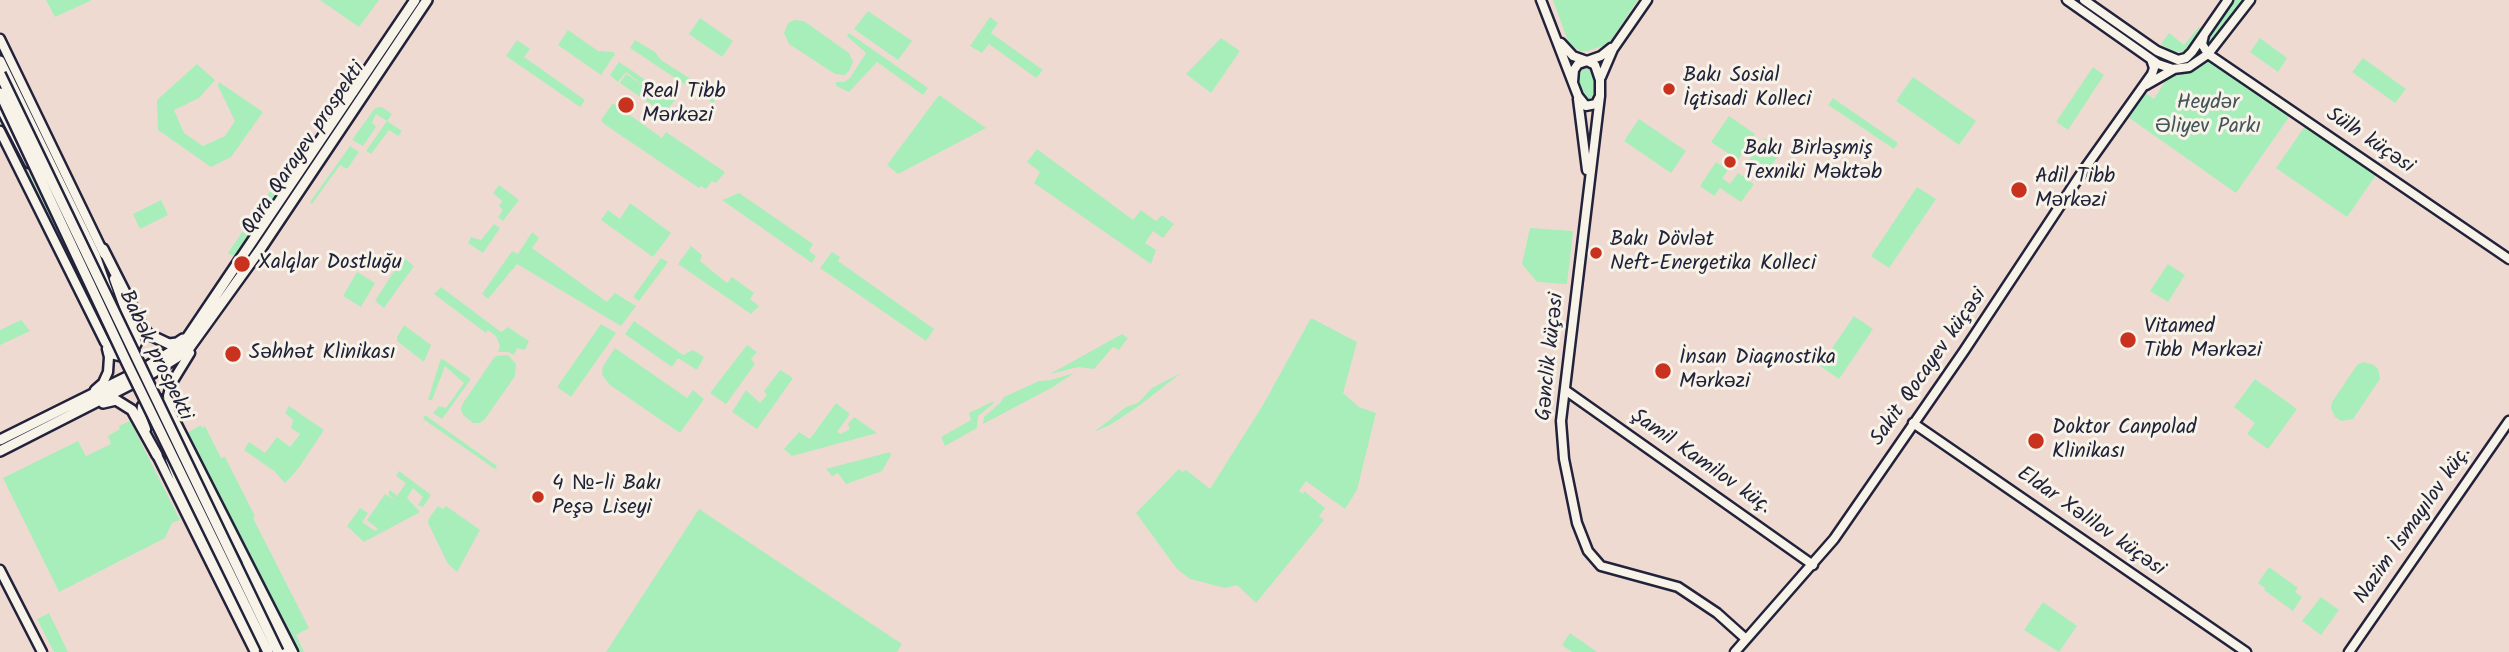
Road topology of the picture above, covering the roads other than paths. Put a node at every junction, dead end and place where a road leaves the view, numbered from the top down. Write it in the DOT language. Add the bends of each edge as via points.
graph roads {
  1 [pos="415,0"];
  2 [pos="427,0"];
  3 [pos="1541,0"];
  4 [pos="1647,0"];
  5 [pos="2067,0"];
  6 [pos="2084,0"];
  7 [pos="2228,0"];
  8 [pos="2249,0"];
  9 [pos="1552,29"];
  10 [pos="2204,35"];
  11 [pos="0,39"];
  12 [pos="1618,41"];
  13 [pos="2219,43"];
  14 [pos="2151,47"];
  15 [pos="2208,54"];
  16 [pos="2188,56"];
  17 [pos="2149,57"];
  18 [pos="0,61"];
  19 [pos="1587,61"];
  20 [pos="2173,69"];
  21 [pos="0,74"];
  22 [pos="1600,80"];
  23 [pos="1573,82"];
  24 [pos="2139,90"];
  25 [pos="0,93"];
  26 [pos="1578,96"];
  27 [pos="1600,96"];
  28 [pos="0,107"];
  29 [pos="0,131"];
  30 [pos="1589,187"];
  31 [pos="103,249"];
  32 [pos="2509,259"];
  33 [pos="96,297"];
  34 [pos="217,308"];
  35 [pos="205,310"];
  36 [pos="121,330"];
  37 [pos="105,342"];
  38 [pos="190,353"];
  39 [pos="148,371"];
  40 [pos="1565,390"];
  41 [pos="81,400"];
  42 [pos="101,404"];
  43 [pos="170,411"];
  44 [pos="2509,421"];
  45 [pos="1913,423"];
  46 [pos="162,424"];
  47 [pos="27,438"];
  48 [pos="0,440"];
  49 [pos="0,451"];
  50 [pos="157,455"];
  51 [pos="1813,565"];
  52 [pos="0,570"];
  53 [pos="1746,639"];
  54 [pos="42,652"];
  55 [pos="257,652"];
  56 [pos="268,652"];
  57 [pos="278,652"];
  58 [pos="285,652"];
  59 [pos="293,652"];
  60 [pos="1735,652"];
  61 [pos="2246,652"];
  62 [pos="2349,652"];
  1 -- 35 [label="main road, Qara Qarayev prospekti"];
  2 -- 34 [label="main road, Qara Qarayev prospekti"];
  3 -- 9 [label="main road"];
  4 -- 12 [label="main road"];
  5 -- 17 [label="main road"];
  6 -- 14 [label="main road"];
  7 -- 10 [label="main road"];
  8 -- 13 [label="main road"];
  9 -- 19 [label="main road" via="1568,52"];
  9 -- 23 [label="main road"];
  10 -- 13 [label="main road" via="2209,45"];
  10 -- 15 [label="main road" via="2202,44"];
  10 -- 16 [label="main road"];
  11 -- 31 [label="main road"];
  12 -- 19 [label="main road"];
  12 -- 22 [label="main road"];
  13 -- 15 [label="main road"];
  14 -- 16 [label="main road" via="2174,60"];
  14 -- 17 [label="main road"];
  15 -- 20 [label="main road" via="2189,67"];
  15 -- 32 [label="main road, Sülh küçəsi"];
  16 -- 20 [label="main road"];
  17 -- 20 [label="main road"];
  17 -- 24 [label="main road" via="2154,71"];
  18 -- 36 [label="main road, bridge" via="94,255"];
  19 -- 22 [label="main road" via="1597,68"];
  19 -- 23 [label="main road" via="1576,67"];
  20 -- 24 [label="main road"];
  21 -- 36 [label="main road, Babək prospekti, bridge"];
  22 -- 27 [label="main road"];
  23 -- 26 [label="main road"];
  24 -- 45 [label="main road, Sakit Qocayev küçəsi"];
  25 -- 33 [label="main road, Babək prospekti, bridge"];
  26 -- 27 [label="main road" via="1589,106"];
  26 -- 30 [label="main road"];
  27 -- 30 [label="main road"];
  28 -- 33 [label="main road, bridge"];
  29 -- 37 [label="main road, Babək prospekti"];
  30 -- 40 [label="main road, Gənclik küçəsi"];
  31 -- 35 [label="main road" via="152,337 177,343"];
  31 -- 37 [label="main road" via="137,343 131,354 123,357 111,352"];
  33 -- 46 [label="main road, Babək prospekti, bridge"];
  34 -- 38 [label="main road"];
  34 -- 39 [label="main road, Qara Qarayev prospekti" via="187,351"];
  35 -- 39 [label="main road, Qara Qarayev prospekti" via="183,344"];
  36 -- 46 [label="main road, Babək prospekti, bridge"];
  37 -- 41 [label="main road" via="107,376"];
  38 -- 42 [label="main road"];
  38 -- 43 [label="main road" via="171,384"];
  39 -- 41 [label="main road"];
  39 -- 47 [label="main road"];
  40 -- 51 [label="main road, Şamil Kamilov küç."];
  40 -- 53 [label="main road, Gənclik küçəsi" via="1560,428 1564,459 1577,523 1588,551 1605,568 1687,591"];
  41 -- 48 [label="main road"];
  42 -- 47 [label="main road"];
  42 -- 50 [label="main road" via="112,400 128,406"];
  43 -- 50 [label="main road" via="155,398 142,406 142,420"];
  43 -- 59 [label="main road, Babək prospekti"];
  44 -- 62 [label="main road, Nazim İsmayılov küç."];
  45 -- 51 [label="main road, Sakit Qocayev küçəsi"];
  45 -- 61 [label="main road, Eldar Xəlilov küçəsi"];
  46 -- 55 [label="main road, bridge" via="189,508"];
  46 -- 56 [label="main road, Babək prospekti, bridge"];
  46 -- 57 [label="main road, Babək prospekti, bridge"];
  46 -- 58 [label="main road, bridge"];
  47 -- 49 [label="main road"];
  50 -- 55 [label="main road"];
  51 -- 53 [label="main road, Sakit Qocayev küçəsi"];
  52 -- 54 [label="main road"];
  53 -- 60 [label="main road, Sakit Qocayev küçəsi"];
}
